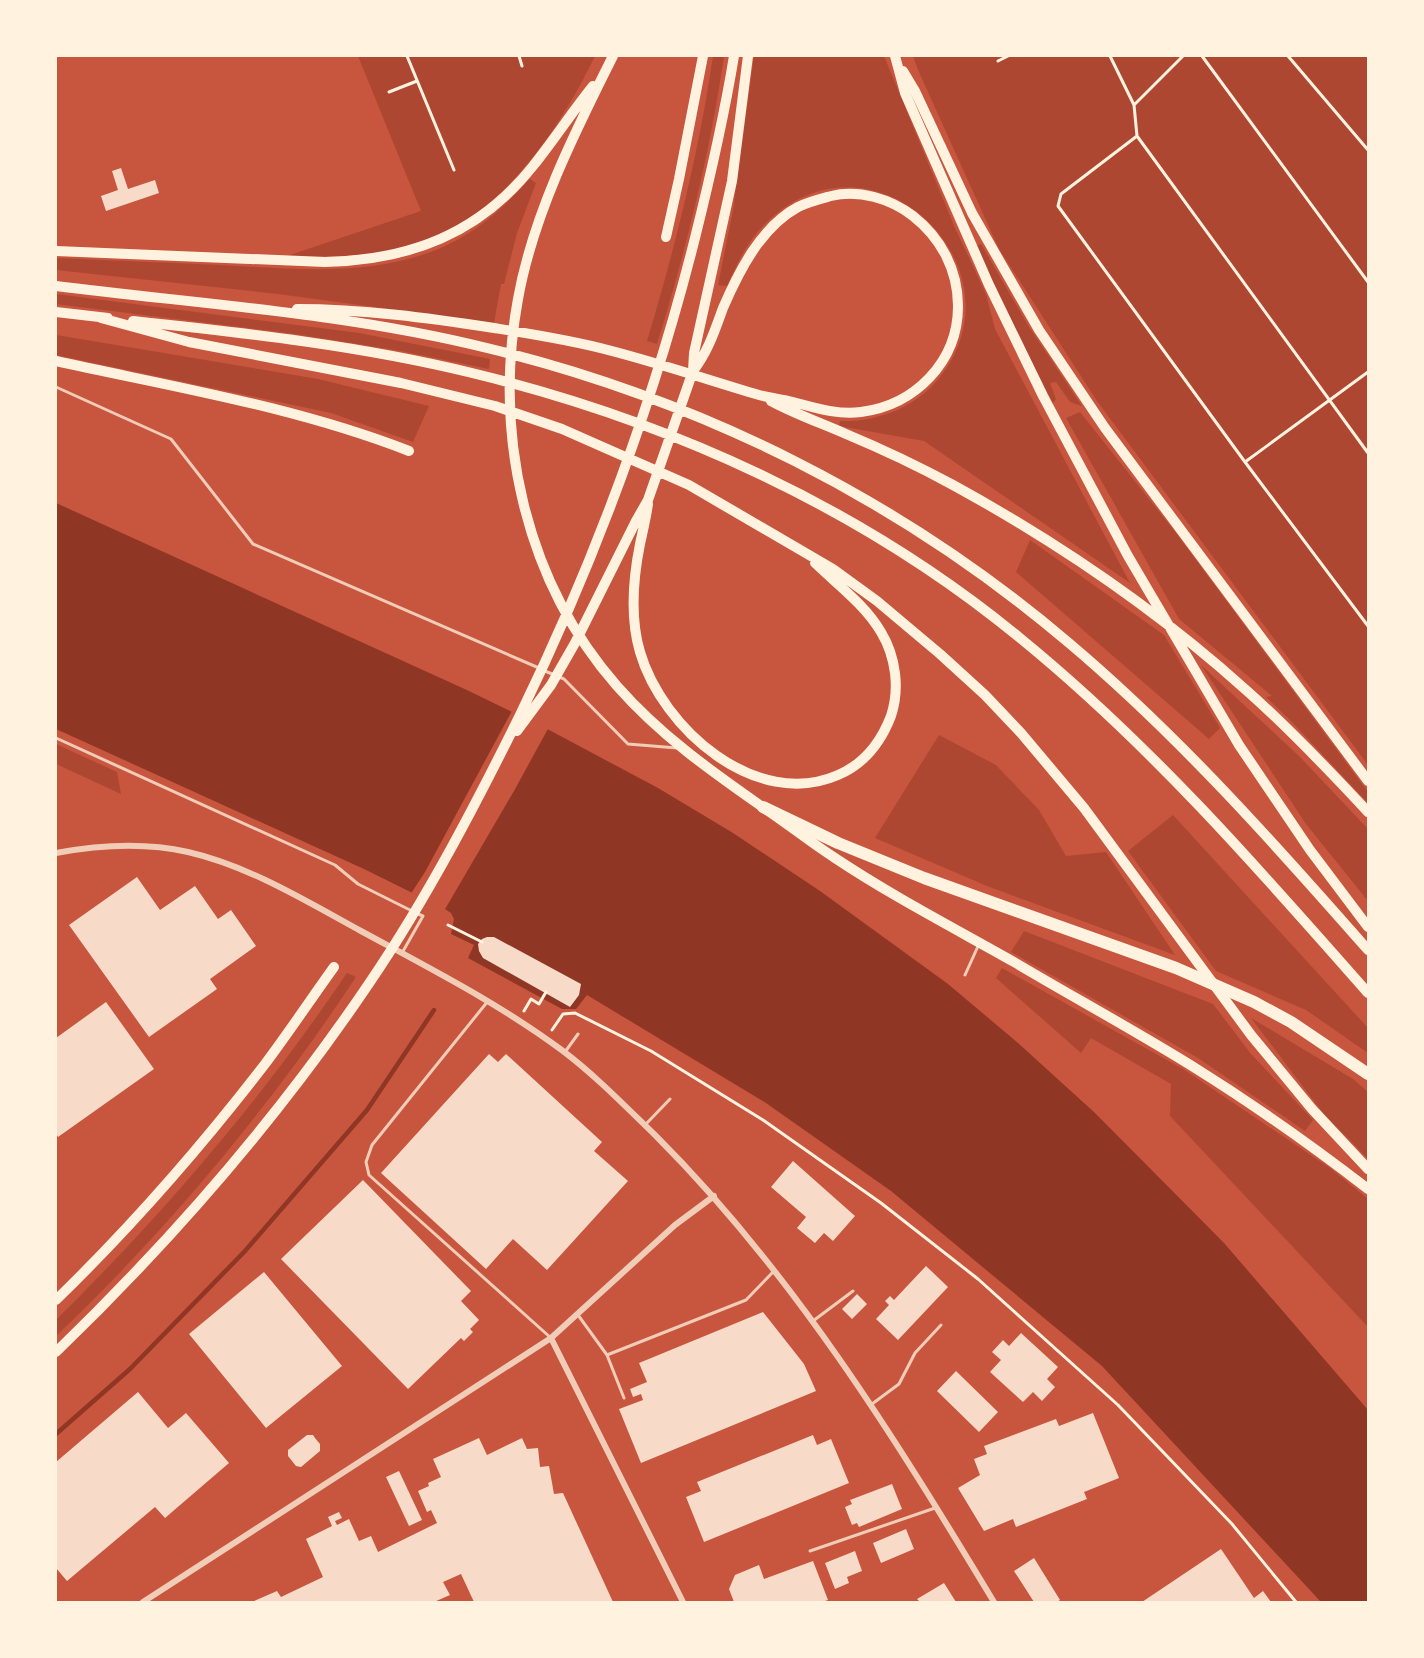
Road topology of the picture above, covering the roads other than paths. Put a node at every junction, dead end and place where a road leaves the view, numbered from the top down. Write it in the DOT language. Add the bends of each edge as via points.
graph roads {
  1 [pos="613,56"];
  2 [pos="703,56"];
  3 [pos="734,56"];
  4 [pos="748,56"];
  5 [pos="896,58"];
  6 [pos="606,69"];
  7 [pos="666,237"];
  8 [pos="56,251"];
  9 [pos="56,286"];
  10 [pos="255,309"];
  11 [pos="56,312"];
  12 [pos="101,318"];
  13 [pos="699,355"];
  14 [pos="56,361"];
  15 [pos="56,387"];
  16 [pos="760,395"];
  17 [pos="409,451"];
  18 [pos="648,500"];
  19 [pos="802,551"];
  20 [pos="56,738"];
  21 [pos="682,749"];
  22 [pos="501,753"];
  23 [pos="1368,781"];
  24 [pos="763,807"];
  25 [pos="1368,812"];
  26 [pos="56,853"];
  27 [pos="1368,927"];
  28 [pos="980,943"];
  29 [pos="1368,950"];
  30 [pos="402,953"];
  31 [pos="334,967"];
  32 [pos="965,975"];
  33 [pos="1368,993"];
  34 [pos="488,1001"];
  35 [pos="578,1034"];
  36 [pos="565,1052"];
  37 [pos="1368,1074"];
  38 [pos="670,1099"];
  39 [pos="644,1125"];
  40 [pos="1368,1168"];
  41 [pos="1368,1189"];
  42 [pos="714,1196"];
  43 [pos="774,1271"];
  44 [pos="853,1291"];
  45 [pos="56,1300"];
  46 [pos="577,1314"];
  47 [pos="813,1321"];
  48 [pos="941,1325"];
  49 [pos="551,1338"];
  50 [pos="56,1352"];
  51 [pos="607,1355"];
  52 [pos="624,1398"];
  53 [pos="870,1405"];
  54 [pos="936,1508"];
  55 [pos="810,1551"];
  56 [pos="143,1602"];
  57 [pos="683,1602"];
  58 [pos="994,1602"];
  1 -- 6 [label="highway"];
  2 -- 7 [label="highway"];
  3 -- 22 [label="highway" via="709,185 653,392 603,530"];
  4 -- 13 [label="highway" via="732,181"];
  5 -- 23 [label="highway" via="972,213 1039,330 1105,428"];
  5 -- 27 [label="highway" via="905,93 989,285 1128,556 1239,745"];
  6 -- 8 [label="highway" via="533,167 499,202 460,230 416,249 365,260 325,262"];
  6 -- 21 [label="highway" via="557,176 518,298 509,369 511,438 528,524 569,619 618,687"];
  9 -- 10 [label="highway"];
  10 -- 16 [label="highway" via="347,309 537,335 606,349"];
  10 -- 29 [label="highway" via="452,340 591,377 738,433 873,504 1000,587 1105,674 1200,767"];
  11 -- 12 [label="highway"];
  12 -- 19 [label="highway" via="189,342 401,383 495,406 562,429 682,482"];
  12 -- 33 [label="highway" via="332,346 469,372 635,422 786,487 866,531 934,575 1059,671 1166,772"];
  13 -- 16 [label="highway" via="743,267 759,243 787,214 813,201 858,194 892,203 916,218 947,257 958,297 950,347 927,381 896,402 860,412 828,411"];
  13 -- 18 [label="highway"];
  14 -- 17 [label="highway" via="302,416"];
  15 -- 21 [label="lane" via="171,439 253,544 564,679 628,744"];
  16 -- 25 [label="highway" via="951,484 1087,566 1246,689"];
  18 -- 19 [label="highway" via="635,575 634,616 648,675 682,726 704,747 731,766 779,782 809,783 832,778 855,766 877,743 895,697 895,670 886,642 870,617"];
  18 -- 22 [label="highway" via="551,686"];
  19 -- 40 [label="highway" via="877,601 985,695 1022,733 1068,787 1272,1062"];
  20 -- 30 [label="lane" via="335,865 358,884 423,916"];
  21 -- 24 [label="highway"];
  22 -- 50 [label="highway" via="404,930 295,1084 218,1182"];
  24 -- 28 [label="highway" via="834,858"];
  24 -- 37 [label="highway" via="924,878 1215,984 1291,1022"];
  26 -- 30 [label="street" via="112,846 159,847 189,853 246,872"];
  28 -- 32 [label="lane"];
  28 -- 41 [label="highway" via="1208,1076 1297,1135"];
  30 -- 34 [label="street"];
  31 -- 45 [label="highway" via="266,1063 190,1156"];
  34 -- 36 [label="street"];
  34 -- 49 [label="lane" via="372,1145 366,1162 369,1175"];
  35 -- 36 [label="lane"];
  36 -- 39 [label="street"];
  38 -- 39 [label="lane"];
  39 -- 42 [label="street"];
  42 -- 43 [label="street"];
  42 -- 46 [label="street" via="675,1225"];
  43 -- 47 [label="street"];
  43 -- 51 [label="lane" via="746,1300"];
  44 -- 47 [label="lane"];
  46 -- 49 [label="street"];
  46 -- 51 [label="lane"];
  47 -- 53 [label="street"];
  48 -- 53 [label="lane" via="915,1353 899,1384"];
  49 -- 56 [label="street"];
  49 -- 57 [label="street"];
  51 -- 52 [label="lane"];
  53 -- 54 [label="street"];
  54 -- 55 [label="lane"];
  54 -- 58 [label="street"];
}
